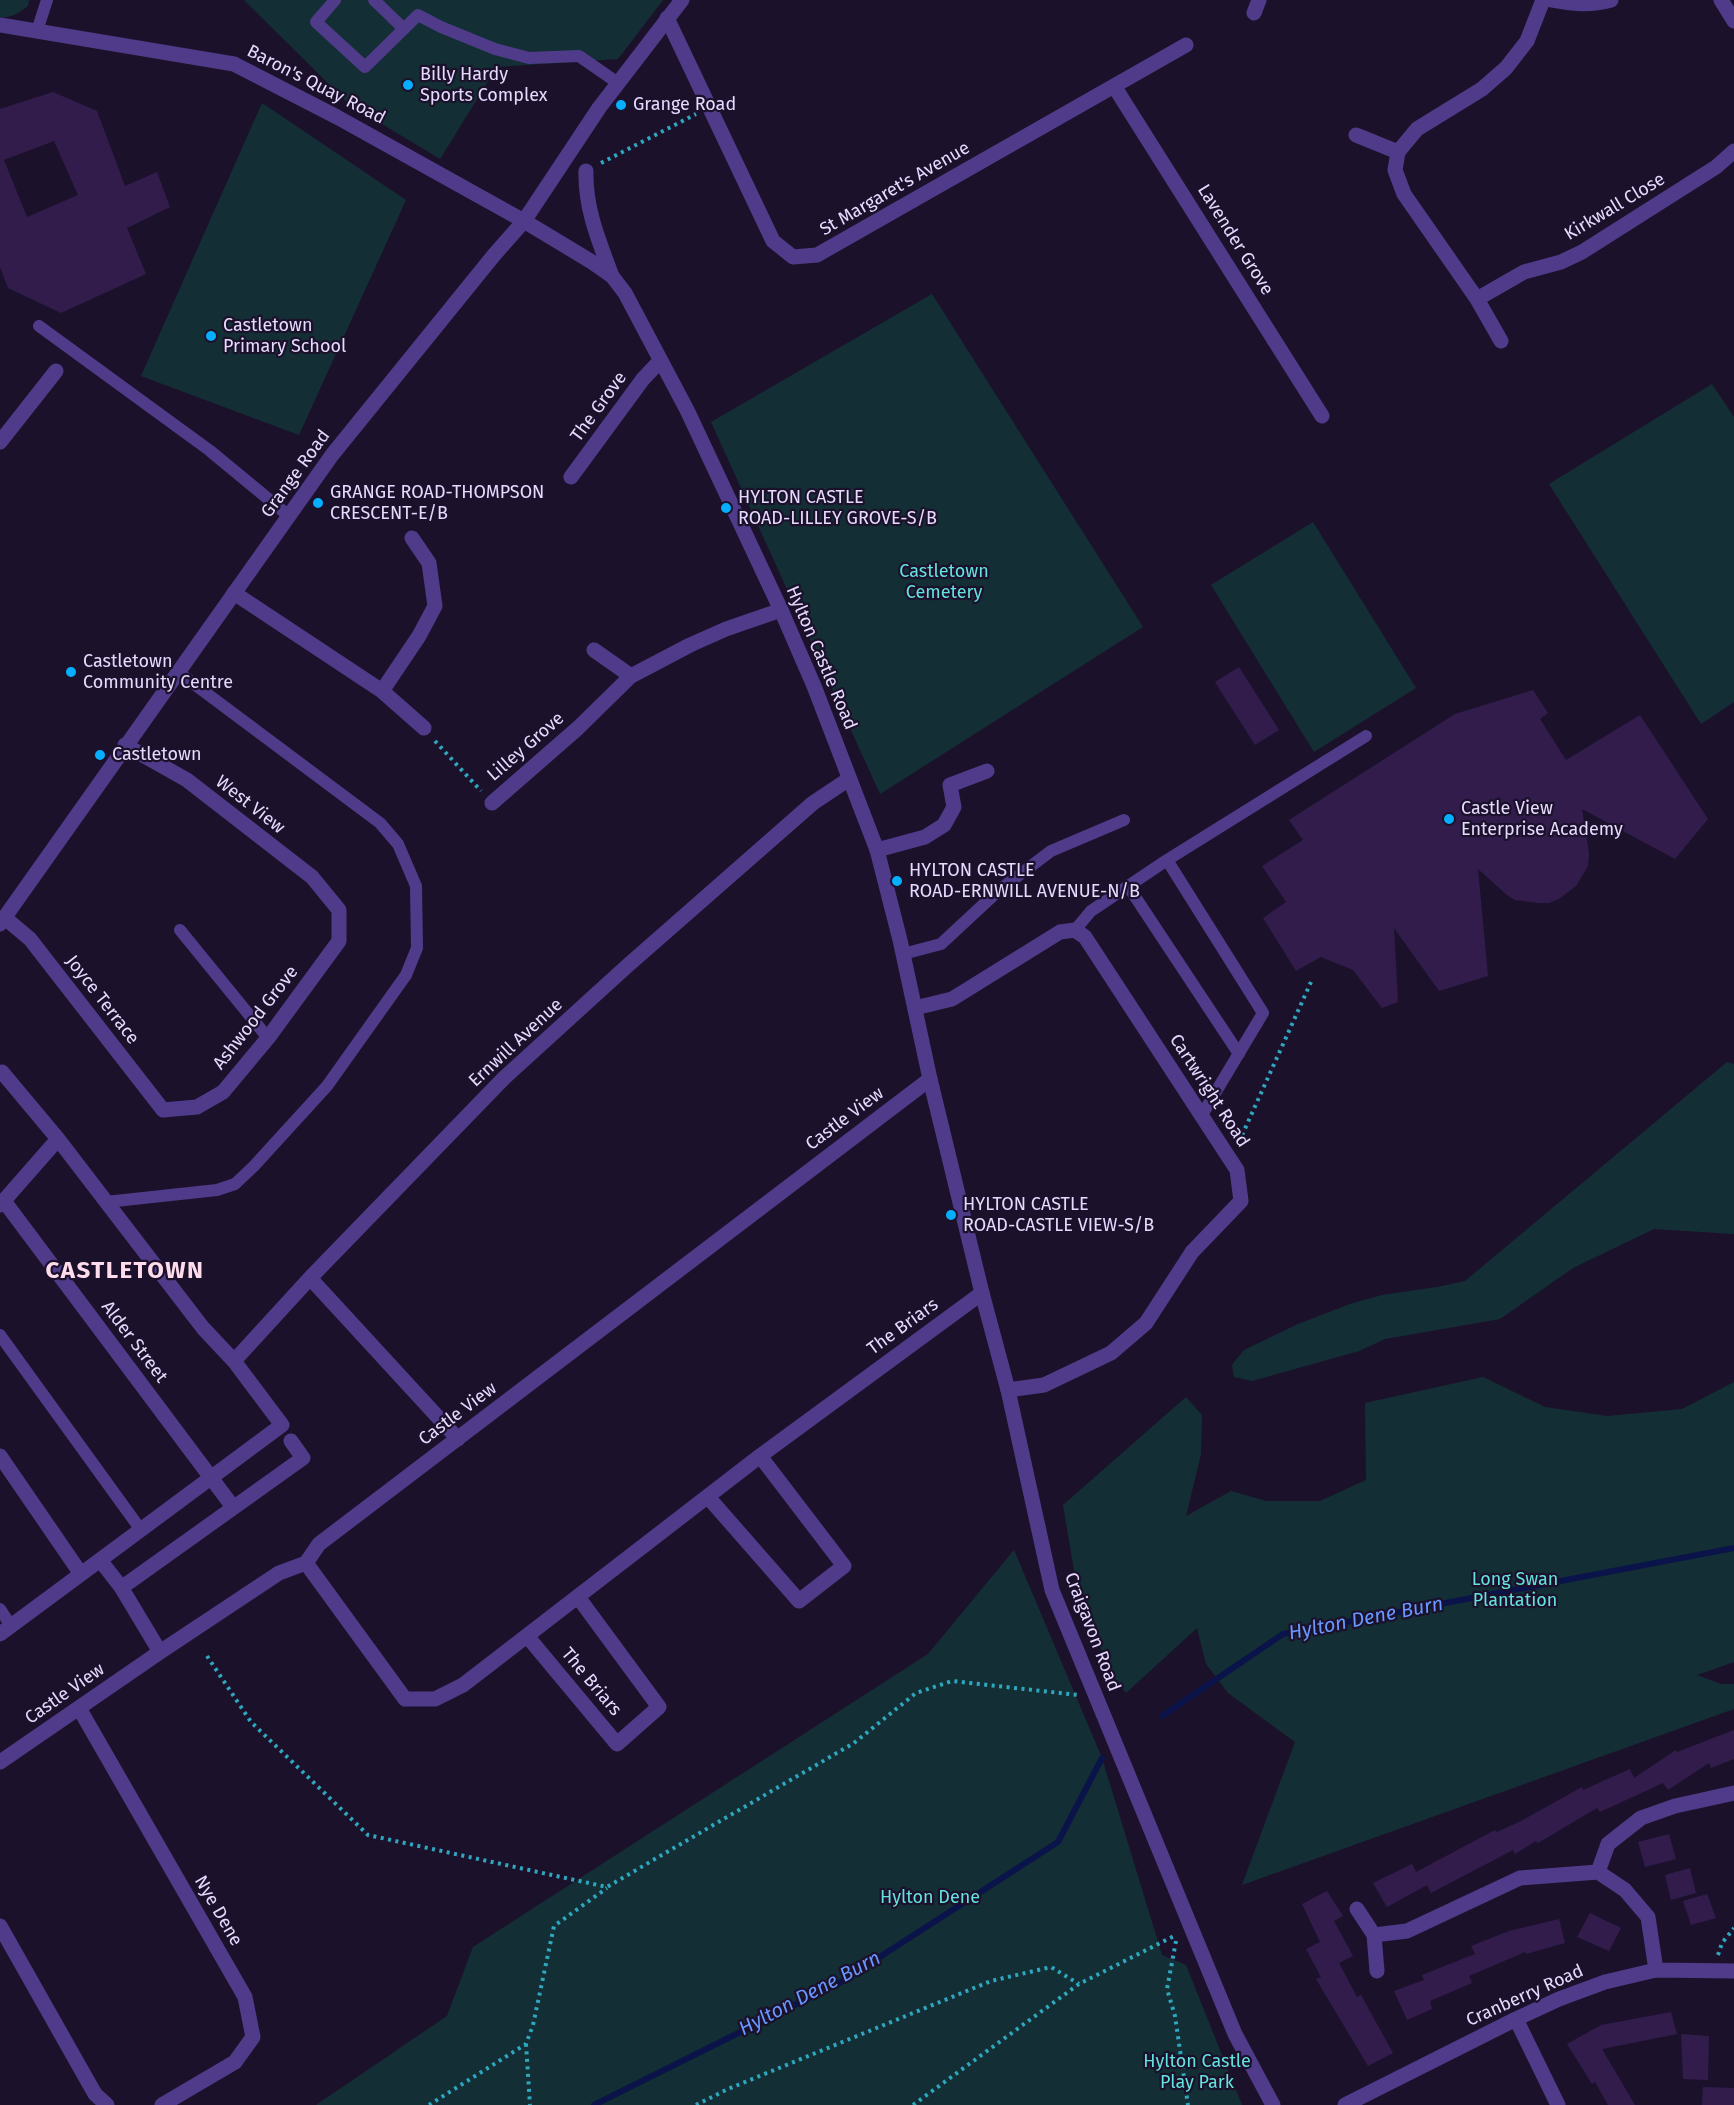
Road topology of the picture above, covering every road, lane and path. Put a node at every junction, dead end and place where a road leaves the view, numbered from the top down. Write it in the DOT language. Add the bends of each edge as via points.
graph roads {
  1 [pos="47,0"];
  2 [pos="335,0"];
  3 [pos="374,0"];
  4 [pos="682,0"];
  5 [pos="1543,0"];
  6 [pos="1551,0"];
  7 [pos="1611,0"];
  8 [pos="1721,0"];
  9 [pos="668,18"];
  10 [pos="1734,21"];
  11 [pos="0,25"];
  12 [pos="404,29"];
  13 [pos="37,31"];
  14 [pos="1186,45"];
  15 [pos="618,83"];
  16 [pos="1114,86"];
  17 [pos="710,107"];
  18 [pos="1356,135"];
  19 [pos="1734,151"];
  20 [pos="1398,152"];
  21 [pos="586,171"];
  22 [pos="524,220"];
  23 [pos="612,276"];
  24 [pos="1477,299"];
  25 [pos="39,326"];
  26 [pos="1502,341"];
  27 [pos="660,361"];
  28 [pos="56,371"];
  29 [pos="1322,416"];
  30 [pos="0,442"];
  31 [pos="572,477"];
  32 [pos="289,516"];
  33 [pos="412,538"];
  34 [pos="234,593"];
  35 [pos="781,610"];
  36 [pos="594,650"];
  37 [pos="178,672"];
  38 [pos="631,676"];
  39 [pos="382,691"];
  40 [pos="424,728"];
  41 [pos="1366,736"];
  42 [pos="125,745"];
  43 [pos="987,771"];
  44 [pos="849,779"];
  45 [pos="492,803"];
  46 [pos="1124,820"];
  47 [pos="876,850"];
  48 [pos="1167,860"];
  49 [pos="1128,886"];
  50 [pos="339,910"];
  51 [pos="3,921"];
  52 [pos="180,930"];
  53 [pos="1075,930"];
  54 [pos="903,954"];
  55 [pos="1311,982"];
  56 [pos="915,1008"];
  57 [pos="268,1038"];
  58 [pos="1239,1054"];
  59 [pos="0,1074"];
  60 [pos="930,1079"];
  61 [pos="163,1110"];
  62 [pos="1202,1115"];
  63 [pos="58,1139"];
  64 [pos="1231,1160"];
  65 [pos="2,1203"];
  66 [pos="106,1203"];
  67 [pos="310,1278"];
  68 [pos="982,1293"];
  69 [pos="0,1335"];
  70 [pos="234,1361"];
  71 [pos="1008,1390"];
  72 [pos="458,1439"];
  73 [pos="291,1441"];
  74 [pos="0,1456"];
  75 [pos="760,1456"];
  76 [pos="211,1478"];
  77 [pos="708,1497"];
  78 [pos="232,1507"];
  79 [pos="141,1530"];
  80 [pos="100,1560"];
  81 [pos="306,1563"];
  82 [pos="81,1574"];
  83 [pos="128,1583"];
  84 [pos="578,1597"];
  85 [pos="0,1609"];
  86 [pos="6,1630"];
  87 [pos="527,1636"];
  88 [pos="160,1652"];
  89 [pos="207,1656"];
  90 [pos="1097,1697"];
  91 [pos="79,1708"];
  92 [pos="0,1762"];
  93 [pos="1734,1793"];
  94 [pos="1598,1872"];
  95 [pos="607,1887"];
  96 [pos="1357,1910"];
  97 [pos="0,1926"];
  98 [pos="1192,1927"];
  99 [pos="1734,1928"];
  100 [pos="1178,1934"];
  101 [pos="1374,1935"];
  102 [pos="1656,1970"];
  103 [pos="1377,1971"];
  104 [pos="1712,1971"];
  105 [pos="1734,1971"];
  106 [pos="1080,1984"];
  107 [pos="1516,2019"];
  108 [pos="526,2044"];
  109 [pos="107,2105"];
  110 [pos="162,2105"];
  111 [pos="429,2105"];
  112 [pos="530,2105"];
  113 [pos="696,2105"];
  114 [pos="913,2105"];
  115 [pos="1188,2105"];
  116 [pos="1273,2105"];
  117 [pos="1345,2105"];
  118 [pos="1558,2105"];
  1 -- 13 [label="lane"];
  2 -- 12 [label="lane" via="316,22 365,67"];
  3 -- 12 [label="lane"];
  4 -- 9 [label="street, Grange Road"];
  5 -- 20 [label="street" via="1527,41 1506,68 1482,89 1417,129"];
  6 -- 7 [label="street" via="1574,5"];
  8 -- 10 [label="street"];
  9 -- 15 [label="street, Grange Road"];
  9 -- 17 [label="street, St Margaret's Avenue"];
  11 -- 13 [label="street, Baron's Quay Road"];
  12 -- 15 [label="lane" via="418,15 495,49 529,58 579,56"];
  13 -- 22 [label="street, Baron's Quay Road" via="234,64"];
  14 -- 16 [label="street, St Margaret's Avenue"];
  15 -- 22 [label="street, Grange Road"];
  16 -- 17 [label="street, St Margaret's Avenue" via="817,255 793,257 773,241"];
  16 -- 29 [label="street, Lavender Grove"];
  17 -- 21 [label="path"];
  18 -- 20 [label="street"];
  19 -- 24 [label="street, Kirkwall Close" via="1716,167 1582,252 1524,272"];
  20 -- 24 [label="street" via="1395,170 1404,194"];
  21 -- 23 [label="street, Hylton Castle Road" via="590,218"];
  22 -- 23 [label="street, Hylton Castle Road"];
  22 -- 32 [label="street, Grange Road" via="332,455"];
  23 -- 27 [label="street, Hylton Castle Road"];
  24 -- 26 [label="street"];
  25 -- 32 [label="lane" via="209,450"];
  27 -- 31 [label="street, The Grove"];
  27 -- 35 [label="street, Hylton Castle Road"];
  28 -- 30 [label="street"];
  32 -- 34 [label="street, Grange Road"];
  33 -- 39 [label="street" via="429,563 435,606"];
  34 -- 37 [label="street, Grange Road"];
  34 -- 39 [label="street"];
  35 -- 38 [label="street, Lilley Grove" via="726,629"];
  35 -- 44 [label="street, Hylton Castle Road"];
  36 -- 38 [label="street"];
  37 -- 42 [label="street, Grange Road"];
  37 -- 66 [label="lane" via="380,823 398,844 416,886 417,948 406,975 327,1086 235,1184 217,1190"];
  38 -- 45 [label="street, Lilley Grove"];
  39 -- 40 [label="street"];
  40 -- 45 [label="path, Lilley Grove"];
  41 -- 48 [label="lane"];
  42 -- 50 [label="street, West View" via="187,780 312,878"];
  42 -- 51 [label="street, Grange Road"];
  43 -- 47 [label="street" via="950,784 954,807 944,825 925,837"];
  44 -- 47 [label="street, Hylton Castle Road"];
  44 -- 67 [label="street, Ernwill Avenue" via="813,803 504,1078"];
  46 -- 54 [label="lane" via="1051,851 998,891 941,944"];
  47 -- 54 [label="street, Hylton Castle Road"];
  48 -- 49 [label="lane"];
  48 -- 58 [label="lane" via="1263,1013"];
  49 -- 53 [label="lane" via="1091,911"];
  49 -- 58 [label="lane"];
  50 -- 57 [label="street, Ashwood Grove" via="339,941"];
  51 -- 61 [label="street, Joyce Terrace" via="30,939"];
  52 -- 57 [label="lane"];
  53 -- 56 [label="street" via="1060,932 952,999"];
  53 -- 62 [label="street, Cartwright Road" via="1085,937"];
  54 -- 56 [label="street, Hylton Castle Road"];
  55 -- 64 [label="path"];
  56 -- 60 [label="street, Hylton Castle Road"];
  57 -- 61 [label="street, Ashwood Grove" via="224,1092 197,1107"];
  58 -- 62 [label="lane"];
  59 -- 63 [label="street"];
  60 -- 68 [label="street, Craigavon Road"];
  60 -- 72 [label="street, Castle View"];
  62 -- 64 [label="street, Cartwright Road"];
  63 -- 65 [label="street"];
  63 -- 66 [label="street"];
  64 -- 71 [label="street, Cartwright Road" via="1237,1170 1241,1201 1192,1252 1146,1323 1111,1353 1044,1385"];
  65 -- 76 [label="street, Alder Street"];
  66 -- 70 [label="street" via="203,1328"];
  67 -- 70 [label="street, Ernwill Avenue"];
  67 -- 72 [label="street"];
  68 -- 71 [label="street, Craigavon Road"];
  68 -- 75 [label="street, The Briars"];
  69 -- 79 [label="lane"];
  70 -- 76 [label="street" via="282,1425"];
  71 -- 90 [label="street, Craigavon Road" via="1052,1590"];
  72 -- 81 [label="street, Castle View" via="319,1544"];
  73 -- 78 [label="street" via="303,1458"];
  74 -- 82 [label="street"];
  75 -- 77 [label="street, The Briars"];
  75 -- 77 [label="street" via="844,1566 799,1601"];
  76 -- 78 [label="street, Alder Street"];
  76 -- 79 [label="street"];
  77 -- 84 [label="street, The Briars"];
  78 -- 83 [label="street"];
  79 -- 80 [label="street"];
  80 -- 82 [label="street"];
  80 -- 88 [label="street"];
  81 -- 87 [label="street, The Briars" via="405,1699 435,1699 463,1685"];
  81 -- 88 [label="street, Castle View" via="279,1573"];
  82 -- 86 [label="street"];
  84 -- 87 [label="street, The Briars"];
  84 -- 87 [label="street, The Briars" via="659,1707 617,1744"];
  85 -- 86 [label="lane"];
  88 -- 91 [label="street, Castle View"];
  89 -- 95 [label="path" via="251,1722 368,1835"];
  90 -- 95 [label="path" via="952,1681 916,1693 854,1743"];
  90 -- 98 [label="street, Craigavon Road"];
  91 -- 92 [label="street, Castle View"];
  91 -- 110 [label="street, Nye Dene" via="245,1997 253,2037 235,2062"];
  93 -- 94 [label="street" via="1641,1818 1608,1844"];
  94 -- 101 [label="street" via="1520,1878 1407,1931"];
  94 -- 102 [label="street" via="1625,1890 1648,1917"];
  95 -- 108 [label="path" via="554,1926"];
  96 -- 101 [label="street"];
  97 -- 109 [label="street" via="95,2094"];
  98 -- 100 [label="path"];
  98 -- 116 [label="street, Craigavon Road" via="1235,2034"];
  99 -- 104 [label="path" via="1722,1943"];
  100 -- 106 [label="path"];
  100 -- 115 [label="path" via="1167,1989 1175,2016"];
  101 -- 103 [label="street"];
  102 -- 104 [label="street, Cranberry Road"];
  102 -- 107 [label="street, Cranberry Road" via="1605,1982"];
  104 -- 105 [label="street, Cranberry Road"];
  106 -- 113 [label="path" via="1051,1967 991,1981"];
  106 -- 114 [label="path"];
  107 -- 117 [label="street, Cranberry Road"];
  107 -- 118 [label="street"];
  108 -- 111 [label="path"];
  108 -- 112 [label="path"];
}
